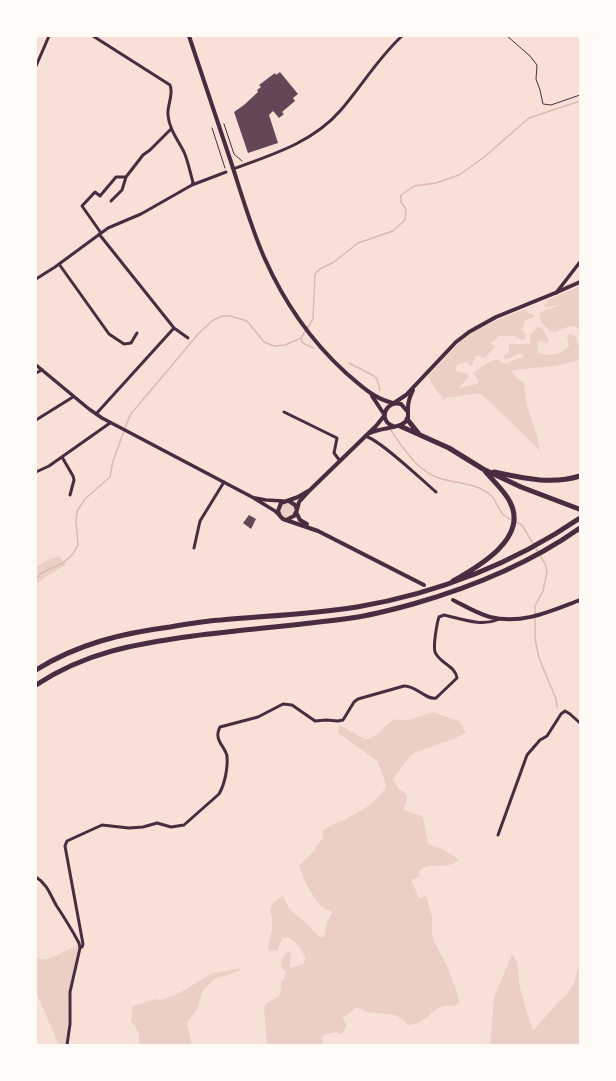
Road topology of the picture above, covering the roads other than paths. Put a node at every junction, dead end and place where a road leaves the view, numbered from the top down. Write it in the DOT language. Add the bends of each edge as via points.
graph roads {
  1 [pos="49,36"];
  2 [pos="93,36"];
  3 [pos="189,36"];
  4 [pos="402,36"];
  5 [pos="36,66"];
  6 [pos="171,129"];
  7 [pos="233,169"];
  8 [pos="226,171"];
  9 [pos="126,177"];
  10 [pos="192,184"];
  11 [pos="111,201"];
  12 [pos="100,234"];
  13 [pos="580,262"];
  14 [pos="59,264"];
  15 [pos="36,279"];
  16 [pos="580,282"];
  17 [pos="555,293"];
  18 [pos="174,328"];
  19 [pos="137,333"];
  20 [pos="188,338"];
  21 [pos="36,365"];
  22 [pos="42,370"];
  23 [pos="36,373"];
  24 [pos="414,388"];
  25 [pos="369,392"];
  26 [pos="74,397"];
  27 [pos="394,403"];
  28 [pos="284,412"];
  29 [pos="408,412"];
  30 [pos="96,414"];
  31 [pos="384,415"];
  32 [pos="407,419"];
  33 [pos="36,420"];
  34 [pos="110,423"];
  35 [pos="398,426"];
  36 [pos="419,434"];
  37 [pos="365,436"];
  38 [pos="62,457"];
  39 [pos="340,461"];
  40 [pos="483,469"];
  41 [pos="36,472"];
  42 [pos="580,476"];
  43 [pos="224,482"];
  44 [pos="310,490"];
  45 [pos="436,492"];
  46 [pos="70,495"];
  47 [pos="252,497"];
  48 [pos="285,501"];
  49 [pos="579,509"];
  50 [pos="296,511"];
  51 [pos="280,516"];
  52 [pos="580,518"];
  53 [pos="287,519"];
  54 [pos="310,527"];
  55 [pos="580,528"];
  56 [pos="194,548"];
  57 [pos="424,585"];
  58 [pos="433,590"];
  59 [pos="453,600"];
  60 [pos="580,600"];
  61 [pos="499,619"];
  62 [pos="36,670"];
  63 [pos="36,685"];
  64 [pos="580,723"];
  65 [pos="498,835"];
  66 [pos="36,877"];
  67 [pos="80,948"];
  68 [pos="67,1045"];
  1 -- 5 [label="street"];
  2 -- 6 [label="street" via="170,85 172,89 167,113"];
  3 -- 7 [label="main road"];
  4 -- 7 [label="street" via="328,123 296,145"];
  6 -- 9 [label="street" via="143,155"];
  6 -- 10 [label="street" via="186,156"];
  7 -- 25 [label="main road" via="264,256 285,297 303,325 340,368"];
  8 -- 10 [label="street"];
  9 -- 11 [label="street" via="122,190"];
  9 -- 12 [label="street" via="116,177 100,196 95,192 82,206"];
  10 -- 12 [label="street" via="141,214 115,224"];
  12 -- 14 [label="street"];
  12 -- 18 [label="street"];
  13 -- 17 [label="street"];
  14 -- 15 [label="street"];
  14 -- 19 [label="street" via="111,337 124,344 131,343"];
  16 -- 17 [label="main road"];
  17 -- 24 [label="main road" via="496,317 469,332 456,342"];
  18 -- 20 [label="street"];
  18 -- 30 [label="street"];
  21 -- 22 [label="street"];
  22 -- 23 [label="street"];
  22 -- 26 [label="street"];
  24 -- 27 [label="main road"];
  24 -- 29 [label="main road"];
  25 -- 27 [label="main road" via="382,400"];
  25 -- 31 [label="main road"];
  26 -- 30 [label="street"];
  26 -- 33 [label="street"];
  27 -- 29 [label="main road" via="401,404"];
  27 -- 31 [label="main road" via="388,406"];
  28 -- 39 [label="street" via="337,438 334,453"];
  29 -- 32 [label="main road"];
  30 -- 34 [label="street"];
  31 -- 35 [label="main road" via="389,424"];
  31 -- 37 [label="main road"];
  32 -- 35 [label="main road"];
  32 -- 36 [label="highway"];
  34 -- 38 [label="street"];
  34 -- 43 [label="street"];
  35 -- 36 [label="highway"];
  35 -- 37 [label="main road" via="377,430"];
  36 -- 40 [label="highway" via="449,448"];
  37 -- 39 [label="main road"];
  37 -- 45 [label="street" via="389,452"];
  38 -- 41 [label="street"];
  38 -- 46 [label="street" via="74,480"];
  39 -- 44 [label="main road"];
  40 -- 42 [label="highway" via="538,480"];
  40 -- 49 [label="highway"];
  40 -- 58 [label="highway" via="511,503 514,514 512,527 505,541 491,556 458,578"];
  43 -- 47 [label="street"];
  43 -- 56 [label="street" via="200,520"];
  44 -- 48 [label="main road"];
  44 -- 50 [label="main road" via="299,502"];
  47 -- 48 [label="street"];
  47 -- 51 [label="street"];
  48 -- 50 [label="main road" via="295,505"];
  48 -- 51 [label="main road" via="278,508"];
  50 -- 53 [label="main road" via="292,518"];
  50 -- 54 [label="main road" via="300,520"];
  51 -- 53 [label="main road"];
  52 -- 58 [label="highway" via="515,558"];
  53 -- 54 [label="main road"];
  54 -- 57 [label="main road"];
  55 -- 63 [label="highway" via="520,565 437,597 358,617 141,643 83,660 50,675"];
  58 -- 62 [label="highway" via="356,607 219,620 137,631 90,644"];
  59 -- 61 [label="main road"];
  60 -- 61 [label="main road" via="529,618"];
  61 -- 67 [label="street" via="481,623 444,615 439,617 435,652 455,672 457,678 436,698 410,686 404,686 358,698 340,720 316,721 292,705 283,704 258,717 220,727 218,736 227,755 222,789 186,824 171,827 157,823 134,828 102,825 67,841 65,846 83,944"];
  64 -- 65 [label="street" via="570,714 561,714 547,736 527,755"];
  66 -- 67 [label="street" via="49,890"];
  67 -- 68 [label="street" via="70,992"];
}
